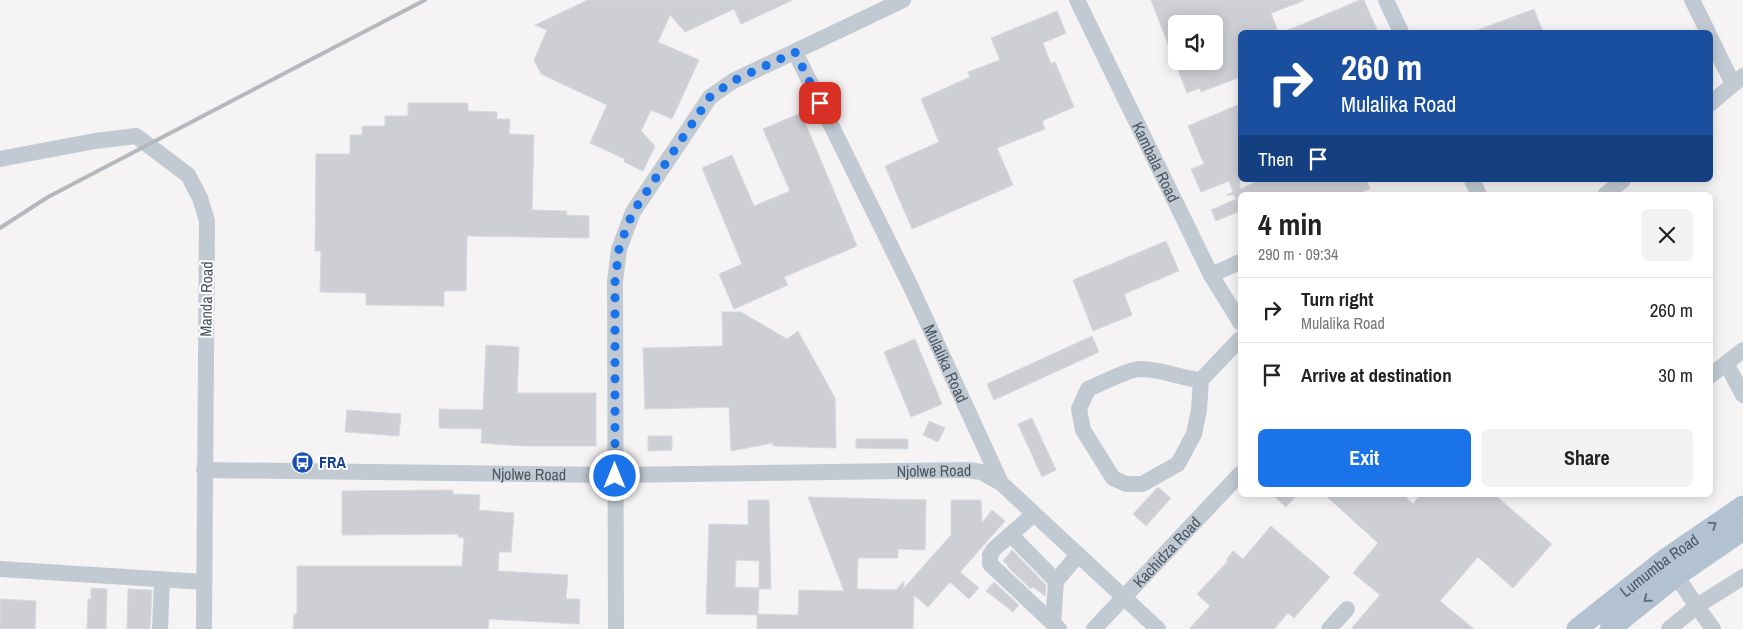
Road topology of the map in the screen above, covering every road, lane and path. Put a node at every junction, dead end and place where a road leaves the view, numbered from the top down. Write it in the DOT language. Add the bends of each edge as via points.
graph roads {
  1 [pos="904,0"];
  2 [pos="1077,0"];
  3 [pos="1386,0"];
  4 [pos="1692,0"];
  5 [pos="1401,30"];
  6 [pos="1707,30"];
  7 [pos="1713,42"];
  8 [pos="795,52"];
  9 [pos="1738,80"];
  10 [pos="1713,101"];
  11 [pos="0,159"];
  12 [pos="1621,182"];
  13 [pos="1609,192"];
  14 [pos="1238,263"];
  15 [pos="1212,275"];
  16 [pos="1238,319"];
  17 [pos="1238,340"];
  18 [pos="1743,350"];
  19 [pos="1726,363"];
  20 [pos="1713,374"];
  21 [pos="1201,380"];
  22 [pos="1743,396"];
  23 [pos="204,470"];
  24 [pos="615,476"];
  25 [pos="1238,476"];
  26 [pos="1001,483"];
  27 [pos="1743,506"];
  28 [pos="1034,514"];
  29 [pos="1743,530"];
  30 [pos="1011,534"];
  31 [pos="1078,555"];
  32 [pos="0,569"];
  33 [pos="1676,576"];
  34 [pos="1743,577"];
  35 [pos="162,580"];
  36 [pos="1056,581"];
  37 [pos="204,582"];
  38 [pos="1124,596"];
  39 [pos="1697,606"];
  40 [pos="1348,609"];
  41 [pos="1056,626"];
  42 [pos="160,629"];
  43 [pos="204,629"];
  44 [pos="616,629"];
  45 [pos="1094,629"];
  46 [pos="1158,629"];
  47 [pos="1329,629"];
  48 [pos="1577,629"];
  49 [pos="1610,629"];
  50 [pos="1668,629"];
  51 [pos="1713,629"];
  1 -- 8 [label="street"];
  2 -- 15 [label="street, Kambala Road"];
  3 -- 5 [label="street"];
  4 -- 6 [label="street"];
  7 -- 9 [label="street"];
  8 -- 24 [label="street" via="733,81 710,97 630,220 619,249 615,282"];
  8 -- 26 [label="street, Mulalika Road" via="911,287"];
  9 -- 10 [label="street"];
  11 -- 23 [label="street, Manda Road" via="136,136 188,175 207,221"];
  12 -- 13 [label="street"];
  14 -- 15 [label="street"];
  15 -- 16 [label="street, Kambala Road"];
  17 -- 21 [label="street"];
  18 -- 19 [label="street"];
  19 -- 20 [label="street"];
  19 -- 22 [label="street"];
  21 -- 21 [label="street" via="1200,410 1194,434 1178,464 1142,484 1126,484 1113,478 1083,430 1079,409 1088,389 1137,369"];
  23 -- 24 [label="street, Njolwe Road"];
  23 -- 37 [label="street, Manda Road"];
  24 -- 26 [label="street, Njolwe Road" via="970,470"];
  24 -- 44 [label="street"];
  25 -- 38 [label="street, Kachidza Road"];
  26 -- 28 [label="street, Mulalika Road"];
  48 -- 27 [label="main road, Lumumba Road, one-way" via="1664,560"];
  28 -- 30 [label="street"];
  28 -- 31 [label="street, Mulalika Road"];
  29 -- 33 [label="main road, Lumumba Road"];
  30 -- 36 [label="street"];
  30 -- 41 [label="street" via="990,555 990,564"];
  31 -- 36 [label="street"];
  31 -- 38 [label="street, Mulalika Road"];
  32 -- 35 [label="street"];
  33 -- 39 [label="street"];
  33 -- 49 [label="main road, Lumumba Road, one-way"];
  34 -- 39 [label="street"];
  35 -- 37 [label="street"];
  35 -- 42 [label="street"];
  36 -- 41 [label="street"];
  37 -- 43 [label="street, Manda Road"];
  38 -- 45 [label="street, Kachidza Road"];
  38 -- 46 [label="street, Mulalika Road"];
  39 -- 50 [label="street"];
  39 -- 51 [label="street"];
  40 -- 47 [label="street"];
}
